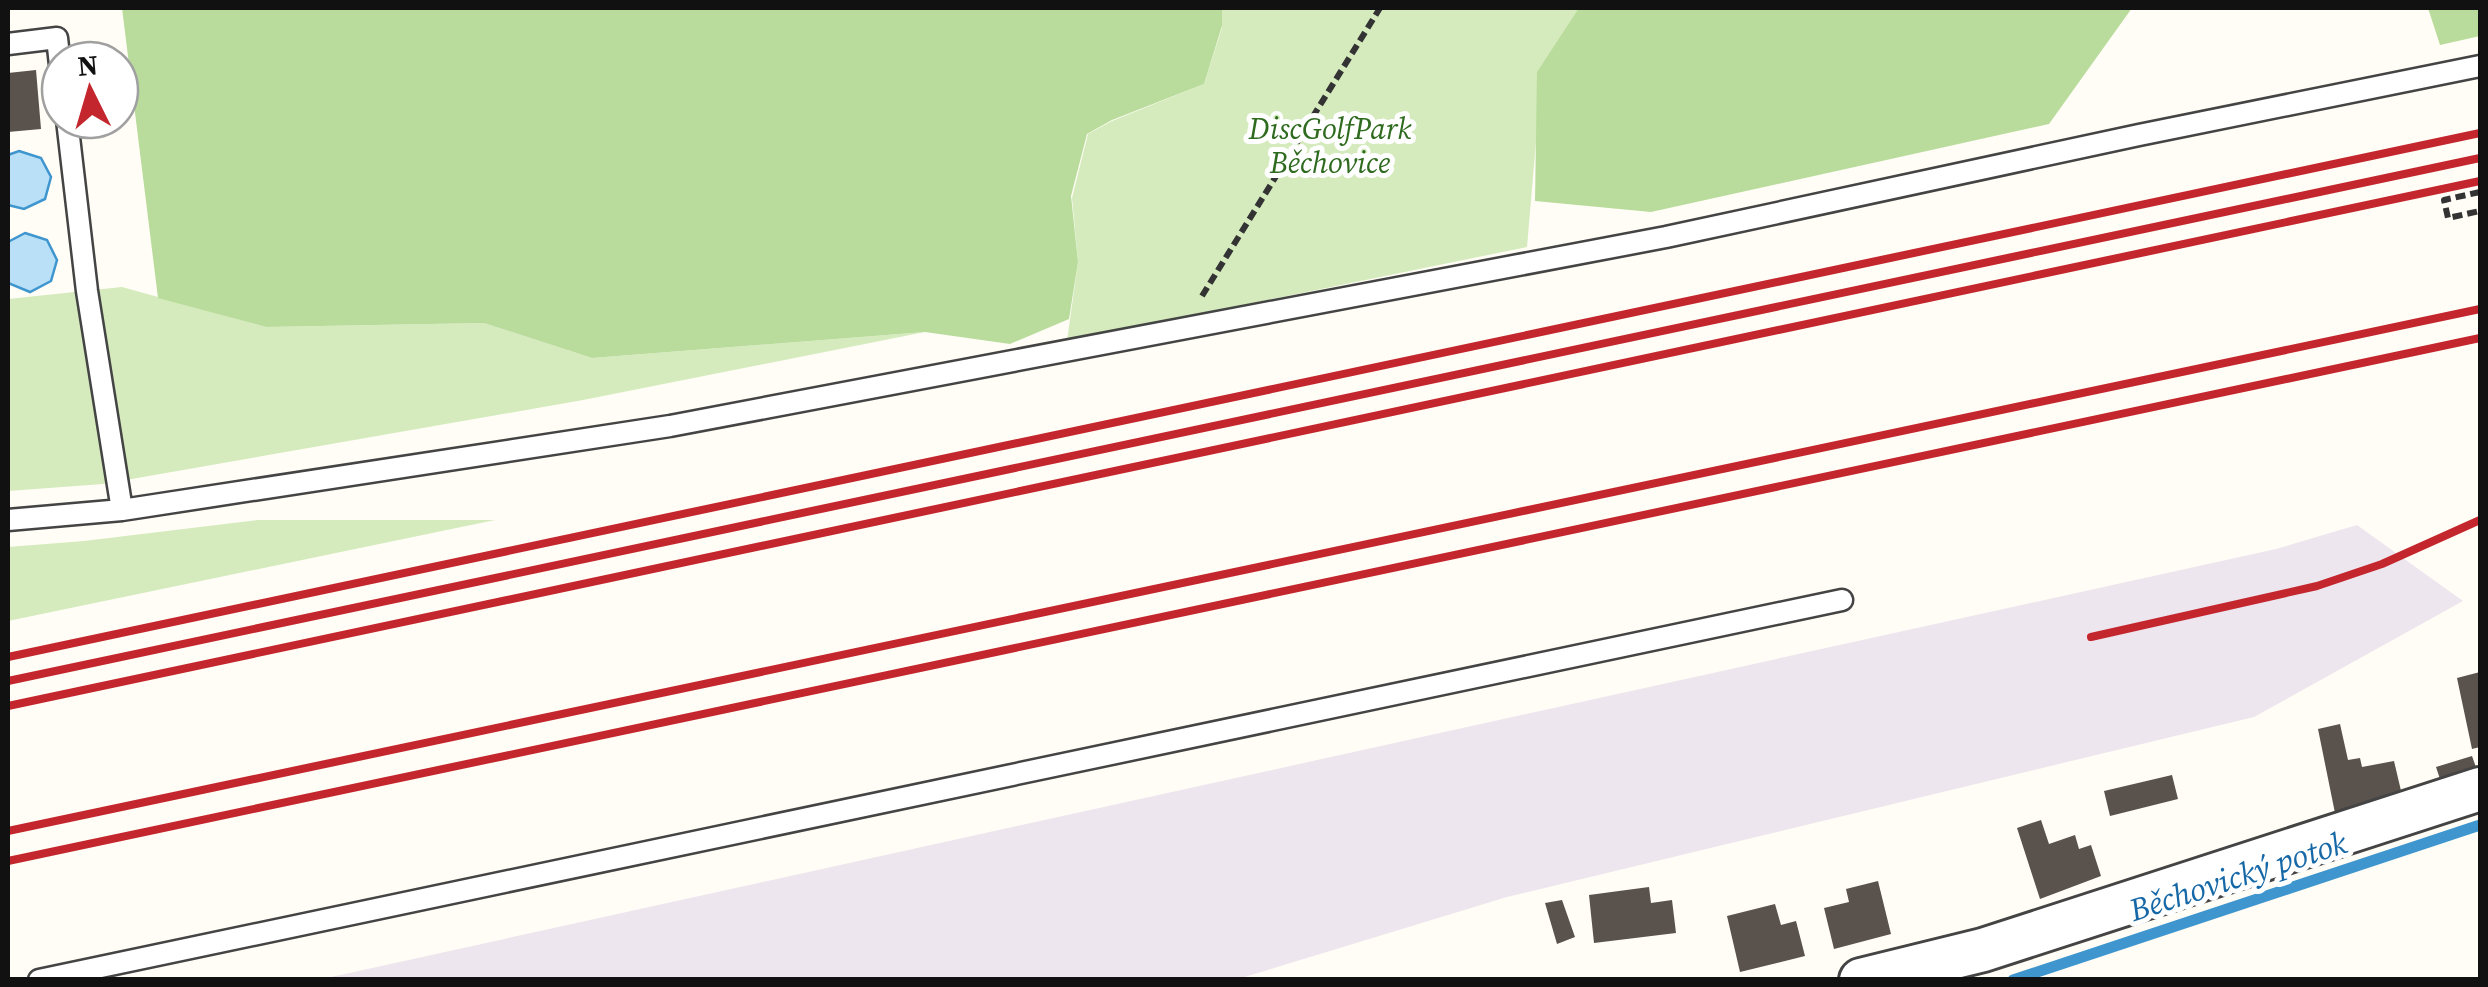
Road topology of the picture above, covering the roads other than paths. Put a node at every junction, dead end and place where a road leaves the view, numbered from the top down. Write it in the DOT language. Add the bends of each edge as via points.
graph roads {
  1 [pos="40,40"];
  2 [pos="8,44"];
  3 [pos="2480,66"];
  4 [pos="68,140"];
  5 [pos="122,510"];
  6 [pos="8,520"];
  7 [pos="1842,600"];
  8 [pos="2480,789"];
  9 [pos="38,980"];
  10 [pos="1861,980"];
  1 -- 2 [label="lane"];
  3 -- 5 [label="lane" via="1666,237 670,426"];
  4 -- 5 [label="lane"];
  5 -- 6 [label="lane"];
  7 -- 9 [label="lane"];
  8 -- 10 [label="street" via="1982,950"];
}
